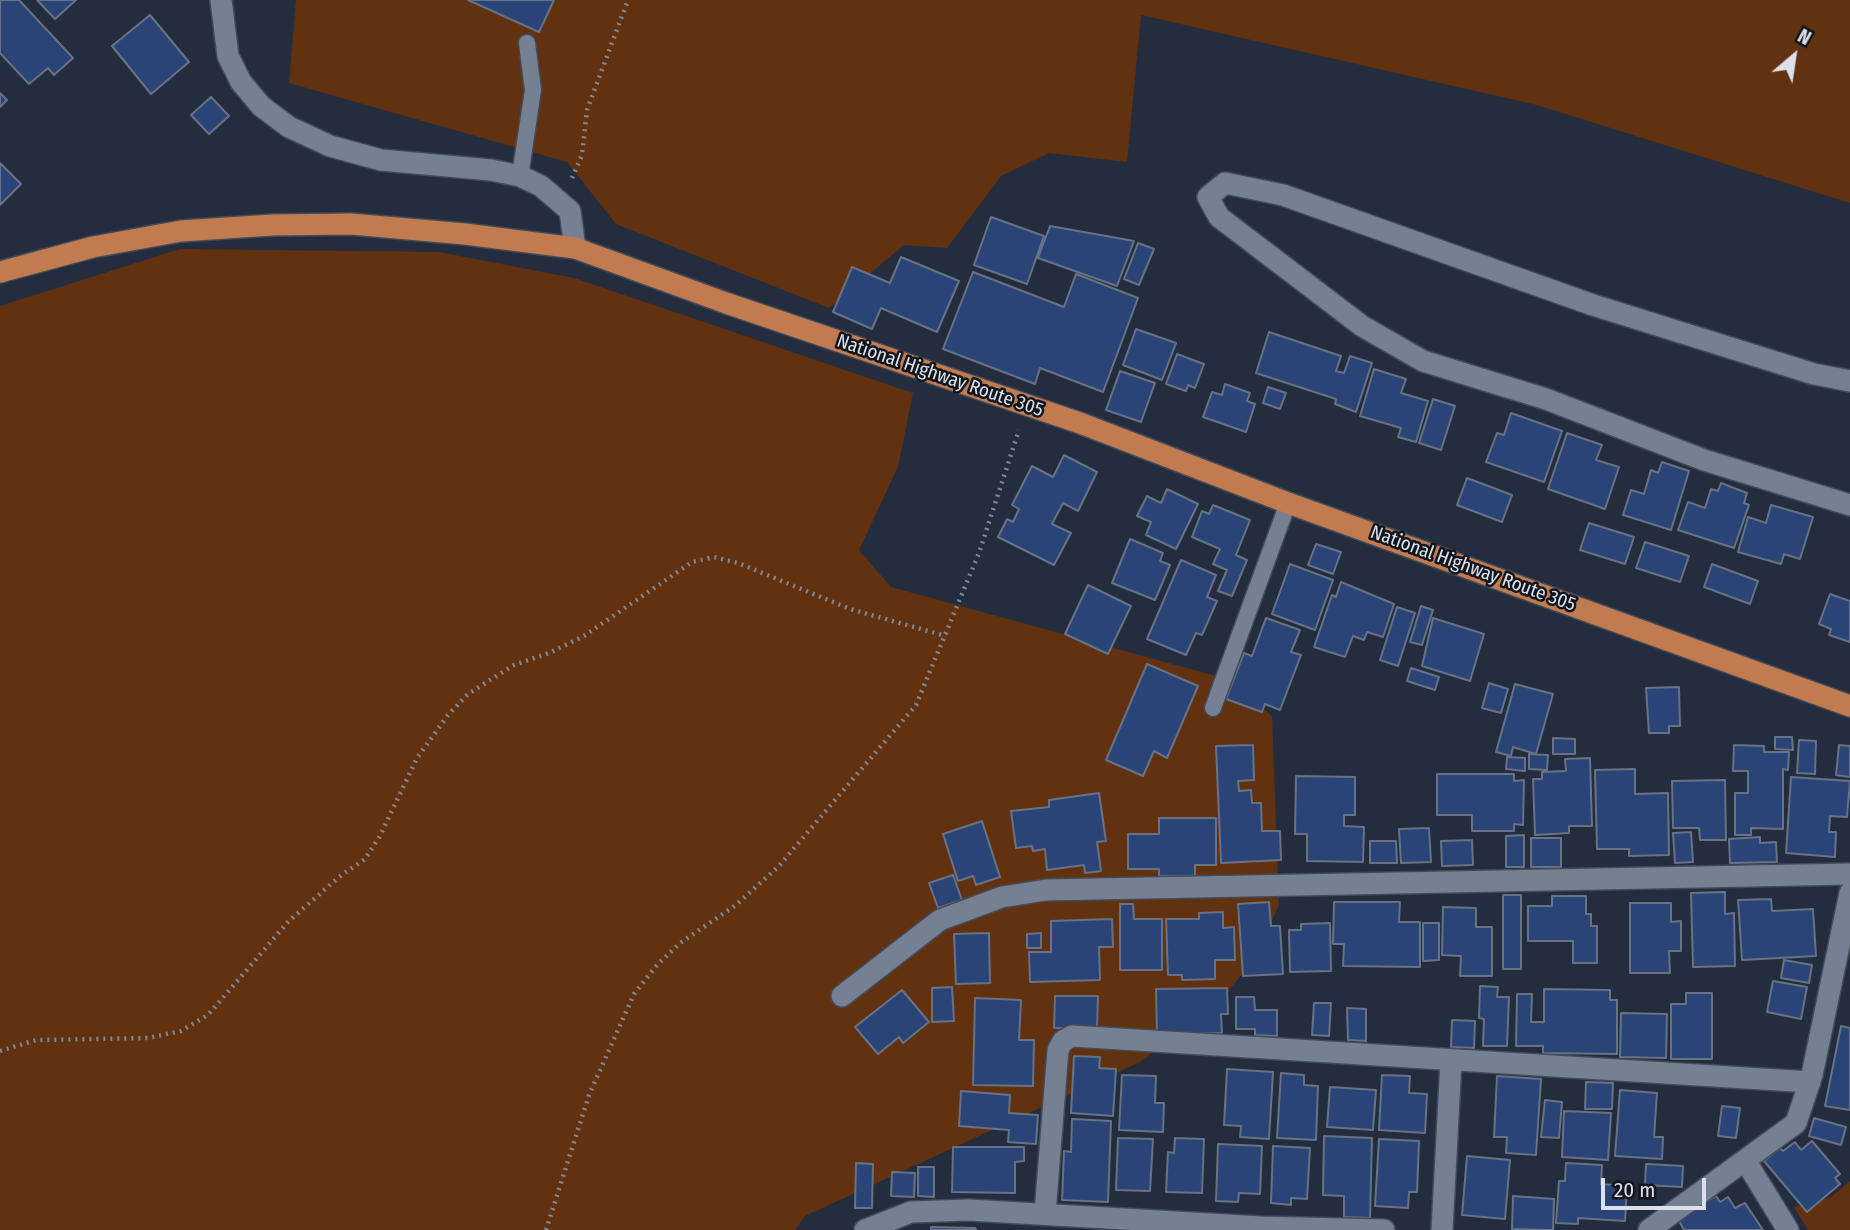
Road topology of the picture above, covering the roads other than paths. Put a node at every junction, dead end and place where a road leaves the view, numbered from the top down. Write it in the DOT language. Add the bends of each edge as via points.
graph roads {
  1 [pos="221,0"];
  2 [pos="527,43"];
  3 [pos="520,176"];
  4 [pos="575,248"];
  5 [pos="0,272"];
  6 [pos="1850,381"];
  7 [pos="1288,503"];
  8 [pos="1850,505"];
  9 [pos="1850,706"];
  10 [pos="1213,708"];
  11 [pos="1850,874"];
  12 [pos="1850,893"];
  13 [pos="842,996"];
  14 [pos="1451,1061"];
  15 [pos="1811,1082"];
  16 [pos="1745,1160"];
  17 [pos="1045,1213"];
  18 [pos="865,1230"];
  19 [pos="1384,1230"];
  20 [pos="1442,1230"];
  21 [pos="1649,1230"];
  22 [pos="1788,1230"];
  1 -- 3 [label="street" via="228,56 241,82 261,106 289,127 330,146 381,160"];
  2 -- 3 [label="lane" via="533,90"];
  3 -- 4 [label="street" via="541,186 569,211"];
  4 -- 5 [label="highway, National Highway Route 305" via="351,224 272,225 181,231 93,247"];
  4 -- 7 [label="highway, National Highway Route 305" via="1026,405"];
  6 -- 8 [label="street" via="1593,305 1283,195 1225,183 1208,197 1219,217 1362,326 1423,361 1546,399 1704,460"];
  7 -- 9 [label="highway, National Highway Route 305"];
  7 -- 10 [label="lane"];
  11 -- 13 [label="street" via="1046,890 1002,897 940,920"];
  12 -- 15 [label="street"];
  14 -- 15 [label="street"];
  14 -- 17 [label="street" via="1072,1036 1058,1050"];
  14 -- 20 [label="street"];
  15 -- 16 [label="street" via="1796,1123"];
  16 -- 21 [label="street"];
  16 -- 22 [label="street"];
  17 -- 18 [label="street" via="911,1212"];
  17 -- 19 [label="street"];
}
